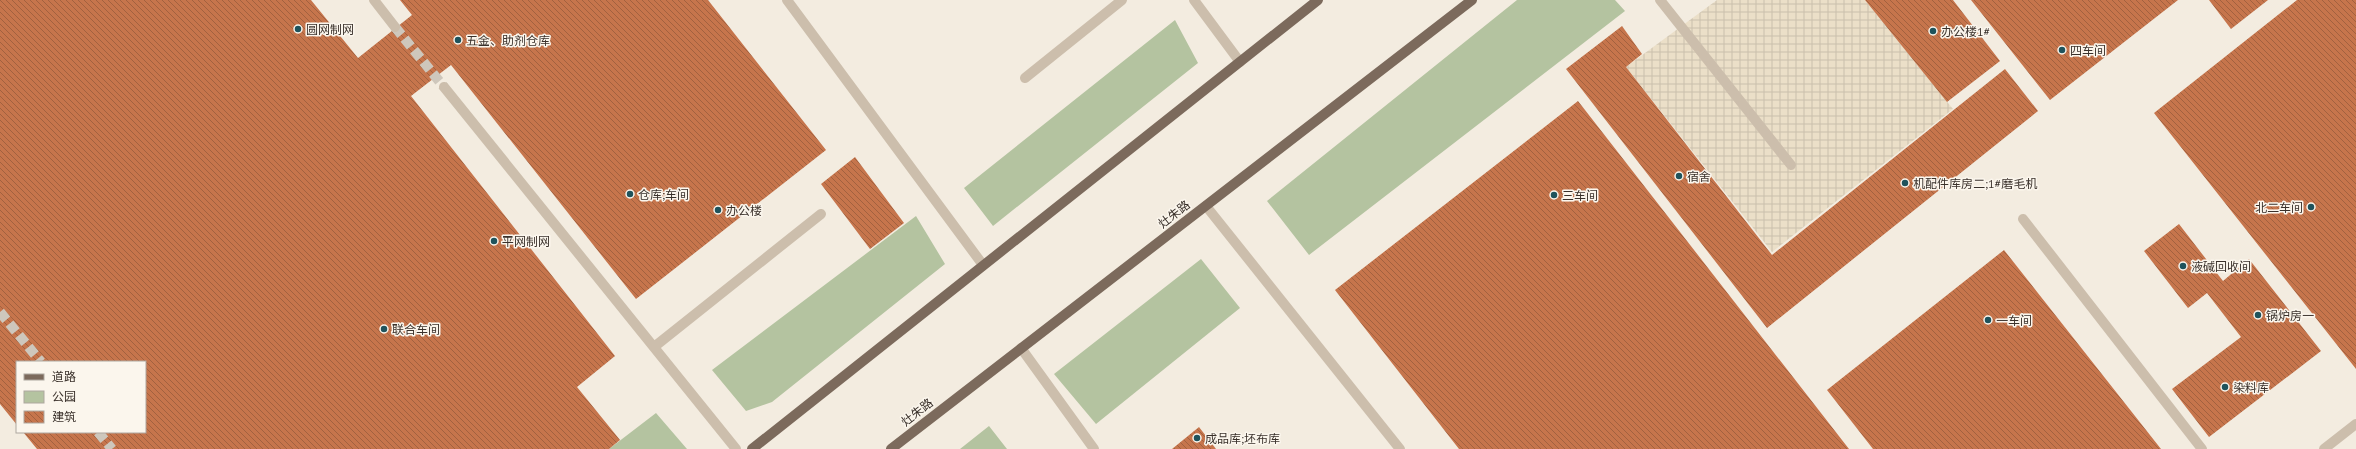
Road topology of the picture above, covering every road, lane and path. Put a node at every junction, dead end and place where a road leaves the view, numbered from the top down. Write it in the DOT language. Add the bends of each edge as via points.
graph roads {
  1 [pos="374,0"];
  2 [pos="786,0"];
  3 [pos="1122,0"];
  4 [pos="1194,0"];
  5 [pos="1318,0"];
  6 [pos="1472,0"];
  7 [pos="1660,0"];
  8 [pos="395,27"];
  9 [pos="1240,62"];
  10 [pos="1025,78"];
  11 [pos="444,86"];
  12 [pos="1791,165"];
  13 [pos="1206,206"];
  14 [pos="821,214"];
  15 [pos="2023,220"];
  16 [pos="983,265"];
  17 [pos="654,347"];
  18 [pos="1021,348"];
  19 [pos="2356,424"];
  20 [pos="736,449"];
  21 [pos="752,449"];
  22 [pos="891,449"];
  23 [pos="1094,449"];
  24 [pos="1400,449"];
  25 [pos="2202,449"];
  26 [pos="2324,449"];
  1 -- 8 [label="lane"];
  2 -- 16 [label="lane"];
  3 -- 10 [label="lane"];
  4 -- 9 [label="lane"];
  5 -- 9 [label="main road"];
  6 -- 13 [label="main road, 灶朱路"];
  7 -- 12 [label="lane"];
  9 -- 16 [label="main road"];
  11 -- 17 [label="lane"];
  13 -- 18 [label="main road, 灶朱路"];
  13 -- 24 [label="lane"];
  14 -- 17 [label="lane"];
  15 -- 25 [label="lane"];
  16 -- 21 [label="main road"];
  17 -- 20 [label="lane"];
  18 -- 22 [label="main road, 灶朱路"];
  18 -- 23 [label="lane"];
  19 -- 26 [label="lane"];
}
